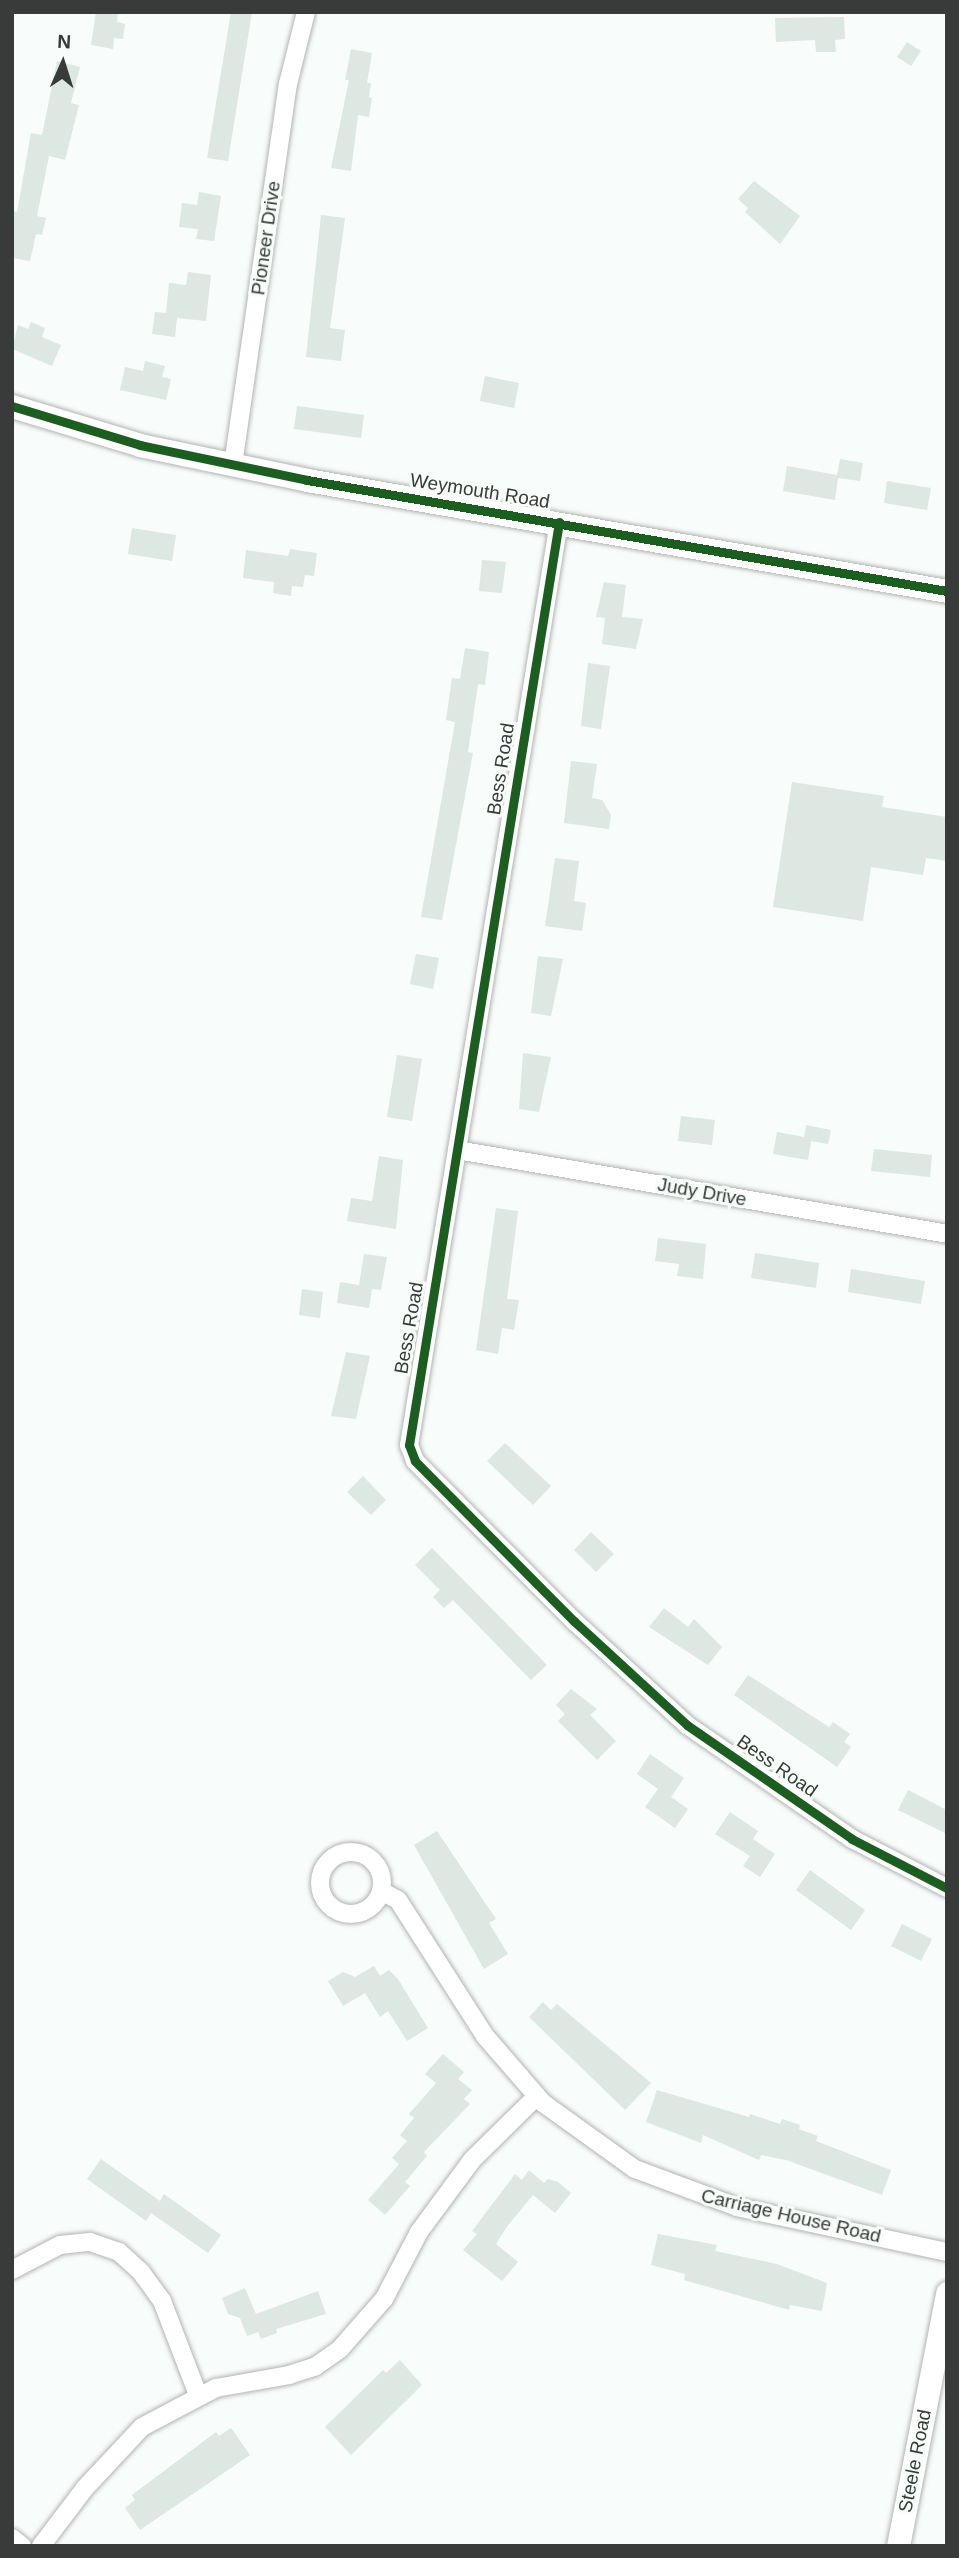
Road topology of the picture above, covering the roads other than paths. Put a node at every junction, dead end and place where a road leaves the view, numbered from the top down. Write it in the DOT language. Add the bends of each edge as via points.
graph roads {
  1 [pos="306,12"];
  2 [pos="12,406"];
  3 [pos="233,465"];
  4 [pos="559,522"];
  5 [pos="947,591"];
  6 [pos="457,1150"];
  7 [pos="947,1234"];
  8 [pos="947,1888"];
  9 [pos="381,1891"];
  10 [pos="537,2096"];
  11 [pos="947,2252"];
  12 [pos="12,2270"];
  13 [pos="947,2293"];
  14 [pos="198,2395"];
  15 [pos="12,2538"];
  16 [pos="22,2546"];
  17 [pos="41,2546"];
  18 [pos="898,2546"];
  1 -- 3 [label="street, Pioneer Drive" via="289,84"];
  2 -- 3 [label="street, Weymouth Road" via="91,433"];
  3 -- 4 [label="street, Weymouth Road"];
  4 -- 5 [label="street, Weymouth Road"];
  4 -- 6 [label="street, Bess Road"];
  6 -- 7 [label="street, Judy Drive"];
  6 -- 8 [label="street, Bess Road" via="410,1429 415,1461 574,1621 687,1725 852,1839"];
  9 -- 10 [label="street, Carriage House Road" via="398,1900 485,2036"];
  10 -- 11 [label="street, Carriage House Road" via="624,2162 676,2188 737,2207"];
  10 -- 14 [label="street" via="472,2160 419,2232 384,2299 340,2349 316,2367"];
  12 -- 14 [label="street" via="60,2245 90,2242 119,2252 162,2301"];
  13 -- 18 [label="street, Steele Road"];
  14 -- 17 [label="street" via="142,2427 85,2488"];
  15 -- 16 [label="street"];
}
